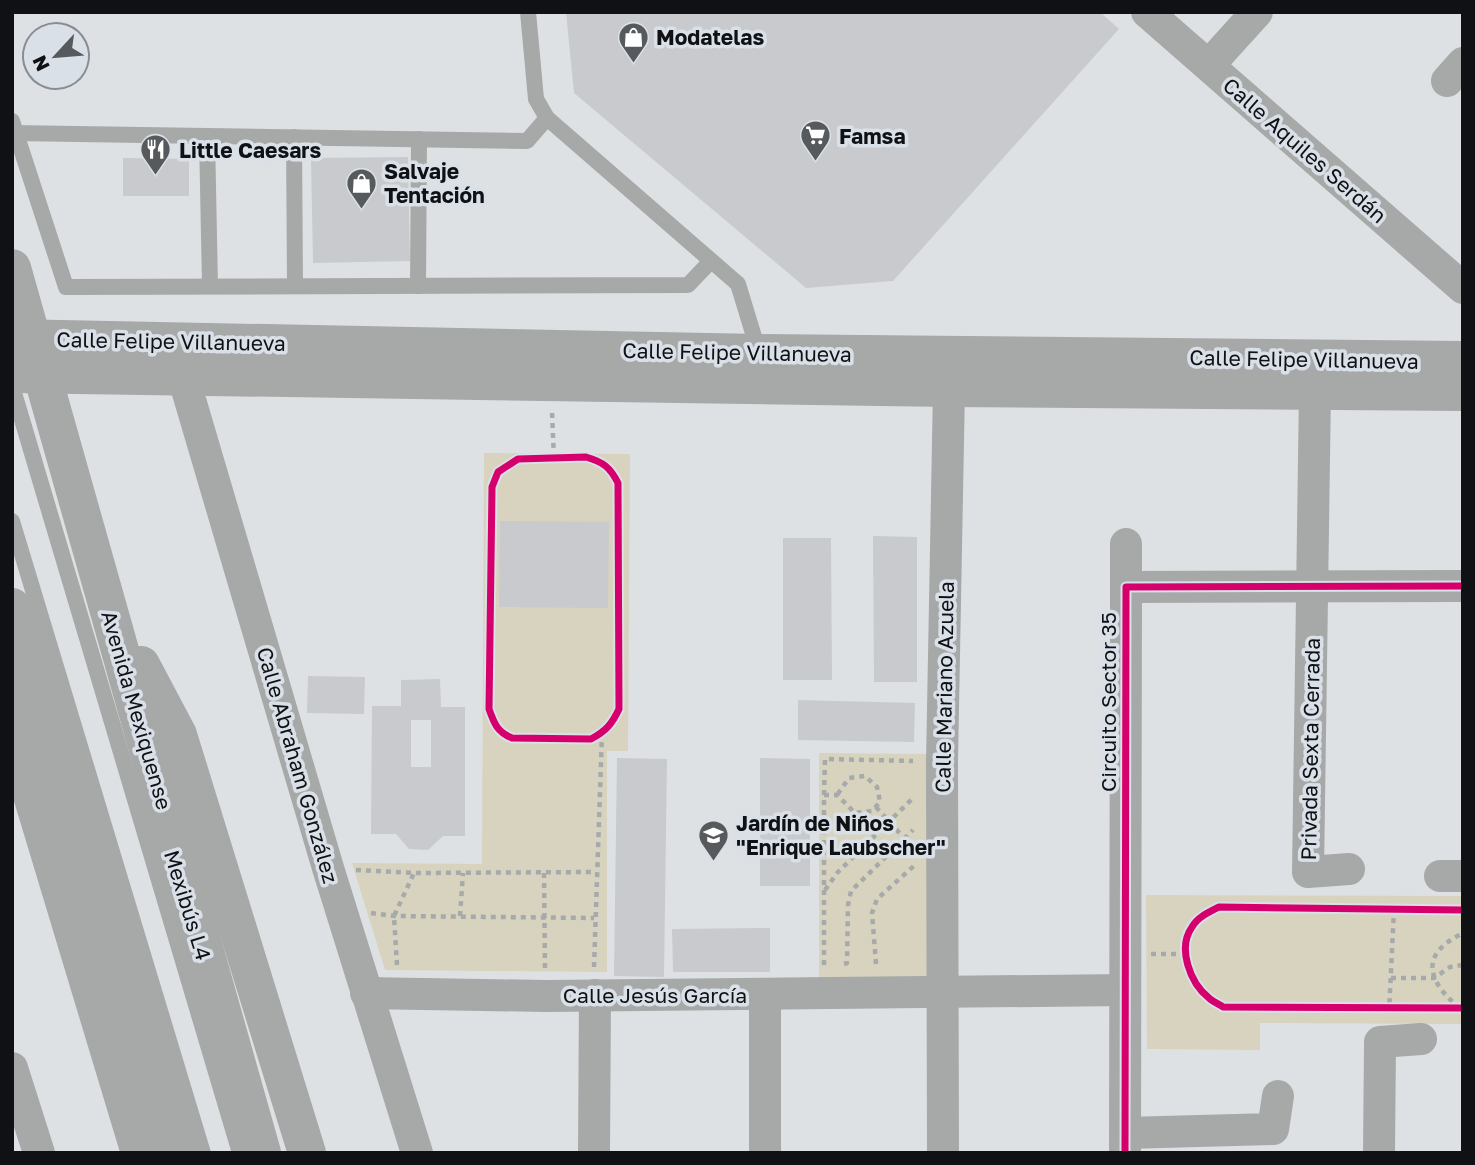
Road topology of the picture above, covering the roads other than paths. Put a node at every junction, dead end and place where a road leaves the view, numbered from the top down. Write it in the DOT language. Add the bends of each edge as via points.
graph roads {
  1 [pos="528,12"];
  2 [pos="1147,12"];
  3 [pos="1256,12"];
  4 [pos="1209,65"];
  5 [pos="547,118"];
  6 [pos="14,129"];
  7 [pos="207,136"];
  8 [pos="294,137"];
  9 [pos="419,139"];
  10 [pos="711,261"];
  11 [pos="12,268"];
  12 [pos="210,286"];
  13 [pos="295,286"];
  14 [pos="418,286"];
  15 [pos="1463,288"];
  16 [pos="22,338"];
  17 [pos="760,353"];
  18 [pos="1463,360"];
  19 [pos="1358,375"];
  20 [pos="183,376"];
  21 [pos="23,378"];
  22 [pos="949,388"];
  23 [pos="1315,390"];
  24 [pos="1463,392"];
  25 [pos="12,521"];
  26 [pos="1126,544"];
  27 [pos="1312,586"];
  28 [pos="1463,586"];
  29 [pos="1126,587"];
  30 [pos="106,599"];
  31 [pos="12,607"];
  32 [pos="12,673"];
  33 [pos="1349,869"];
  34 [pos="1125,990"];
  35 [pos="944,992"];
  36 [pos="366,993"];
  37 [pos="765,994"];
  38 [pos="594,995"];
  39 [pos="1420,1039"];
  40 [pos="12,1068"];
  41 [pos="1278,1096"];
  42 [pos="1125,1143"];
  43 [pos="39,1153"];
  44 [pos="140,1153"];
  45 [pos="176,1153"];
  46 [pos="203,1153"];
  47 [pos="240,1153"];
  48 [pos="262,1153"];
  49 [pos="307,1153"];
  50 [pos="417,1153"];
  51 [pos="594,1153"];
  52 [pos="765,1153"];
  53 [pos="943,1153"];
  54 [pos="1379,1153"];
  1 -- 5 [label="lane" via="536,99"];
  2 -- 4 [label="street, Calle Aquiles Serdán"];
  3 -- 4 [label="street"];
  4 -- 15 [label="street, Calle Aquiles Serdán"];
  5 -- 9 [label="lane" via="527,141"];
  5 -- 10 [label="lane"];
  6 -- 7 [label="lane"];
  6 -- 12 [label="lane" via="66,287"];
  7 -- 8 [label="lane"];
  7 -- 12 [label="lane"];
  8 -- 9 [label="lane"];
  8 -- 13 [label="lane"];
  9 -- 14 [label="lane"];
  10 -- 14 [label="lane" via="688,285"];
  10 -- 17 [label="lane" via="738,284"];
  11 -- 16 [label="main road, Avenida Mexiquense"];
  12 -- 13 [label="lane"];
  13 -- 14 [label="lane"];
  16 -- 17 [label="main road, Calle Felipe Villanueva"];
  16 -- 21 [label="main road, Avenida Mexiquense"];
  17 -- 19 [label="main road, Calle Felipe Villanueva"];
  18 -- 19 [label="main road, Calle Felipe Villanueva"];
  19 -- 23 [label="main road, Calle Felipe Villanueva"];
  19 -- 24 [label="main road, Calle Felipe Villanueva"];
  20 -- 21 [label="main road, Calle Felipe Villanueva"];
  20 -- 22 [label="main road, Calle Felipe Villanueva"];
  20 -- 36 [label="street, Calle Abraham González"];
  21 -- 30 [label="main road, Avenida Mexiquense"];
  21 -- 47 [label="lane, Mexibús L4"];
  22 -- 23 [label="main road, Calle Felipe Villanueva"];
  22 -- 35 [label="street, Calle Mariano Azuela" via="941,878"];
  23 -- 27 [label="street"];
  25 -- 46 [label="lane"];
  26 -- 29 [label="street, Circuito Sector 35"];
  27 -- 28 [label="street, Circuito Sector 35"];
  27 -- 29 [label="street, Circuito Sector 35"];
  27 -- 33 [label="street, Privada Sexta Cerrada" via="1308,872"];
  29 -- 34 [label="street, Circuito Sector 35"];
  30 -- 48 [label="main road, Avenida Mexiquense"];
  30 -- 49 [label="main road" via="178,735"];
  31 -- 45 [label="main road"];
  32 -- 44 [label="main road" via="28,782"];
  34 -- 35 [label="street"];
  34 -- 42 [label="street, Circuito Sector 35"];
  35 -- 37 [label="street, Calle Jesús García"];
  35 -- 53 [label="street, Calle Mariano Azuela"];
  36 -- 38 [label="street, Calle Jesús García"];
  36 -- 50 [label="street, Calle Abraham González"];
  37 -- 38 [label="street, Calle Jesús García"];
  37 -- 52 [label="street"];
  38 -- 51 [label="street"];
  39 -- 54 [label="street" via="1380,1042"];
  40 -- 43 [label="street"];
  41 -- 42 [label="street" via="1273,1129"];
}
